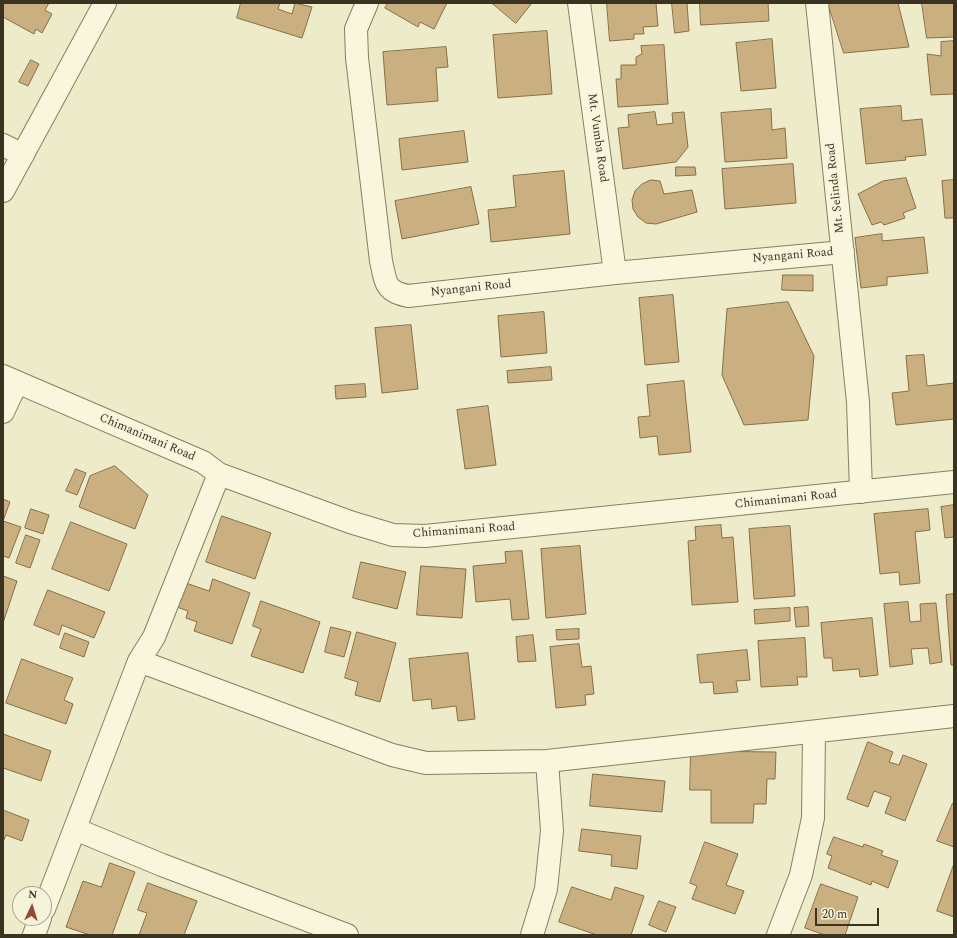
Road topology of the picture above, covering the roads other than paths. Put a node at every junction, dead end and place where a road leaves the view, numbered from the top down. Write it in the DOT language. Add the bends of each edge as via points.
graph roads {
  1 [pos="105,3"];
  2 [pos="367,3"];
  3 [pos="579,3"];
  4 [pos="817,3"];
  5 [pos="3,145"];
  6 [pos="23,155"];
  7 [pos="3,191"];
  8 [pos="843,252"];
  9 [pos="615,273"];
  10 [pos="10,379"];
  11 [pos="3,412"];
  12 [pos="219,474"];
  13 [pos="954,482"];
  14 [pos="861,492"];
  15 [pos="139,661"];
  16 [pos="954,716"];
  17 [pos="814,732"];
  18 [pos="547,761"];
  19 [pos="74,829"];
  20 [pos="52,888"];
  21 [pos="347,935"];
  22 [pos="532,935"];
  23 [pos="778,935"];
  1 -- 6 [label="street"];
  2 -- 9 [label="street, Nyangani Road" via="356,29 358,58 381,261 387,286 392,291 408,296"];
  3 -- 9 [label="street, Mt. Vumba Road"];
  4 -- 8 [label="street, Mt. Selinda Road"];
  5 -- 6 [label="street"];
  6 -- 7 [label="street"];
  8 -- 9 [label="street, Nyangani Road"];
  8 -- 14 [label="street, Mt. Selinda Road" via="858,402"];
  10 -- 11 [label="street"];
  10 -- 12 [label="street, Chimanimani Road" via="203,462"];
  12 -- 14 [label="street, Chimanimani Road" via="393,535 425,536"];
  12 -- 15 [label="street" via="154,637"];
  13 -- 14 [label="street, Chimanimani Road"];
  15 -- 18 [label="street" via="392,755 426,763"];
  15 -- 19 [label="street"];
  16 -- 17 [label="street"];
  17 -- 18 [label="street"];
  17 -- 23 [label="street" via="813,818 801,875"];
  18 -- 22 [label="street" via="552,831 546,889"];
  19 -- 20 [label="street"];
  19 -- 21 [label="street"];
}
